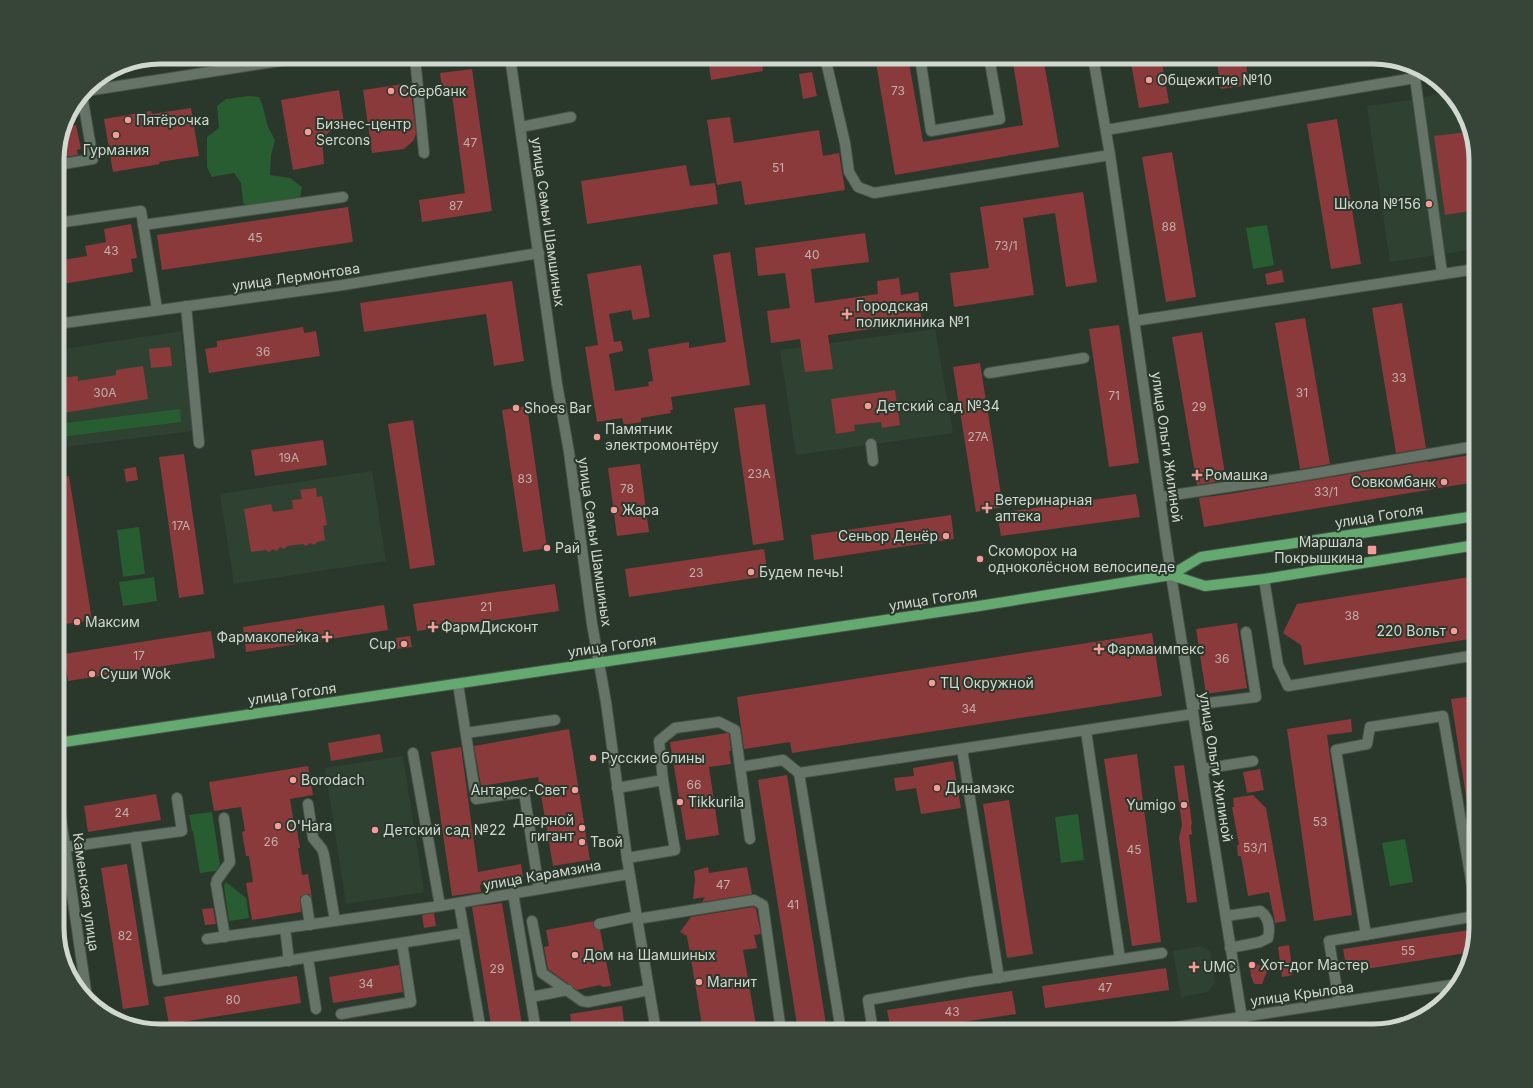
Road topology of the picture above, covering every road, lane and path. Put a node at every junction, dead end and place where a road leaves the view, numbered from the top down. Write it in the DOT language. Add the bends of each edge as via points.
graph roads {
  1 [pos="261,64"];
  2 [pos="416,64"];
  3 [pos="511,64"];
  4 [pos="827,64"];
  5 [pos="921,64"];
  6 [pos="990,64"];
  7 [pos="1094,64"];
  8 [pos="95,90"];
  9 [pos="83,103"];
  10 [pos="572,117"];
  11 [pos="521,127"];
  12 [pos="1106,130"];
  13 [pos="424,153"];
  14 [pos="1110,155"];
  15 [pos="64,164"];
  16 [pos="343,197"];
  17 [pos="64,222"];
  18 [pos="143,225"];
  19 [pos="539,253"];
  20 [pos="1469,270"];
  21 [pos="1442,273"];
  22 [pos="186,306"];
  23 [pos="157,309"];
  24 [pos="1134,321"];
  25 [pos="64,323"];
  26 [pos="1084,358"];
  27 [pos="989,373"];
  28 [pos="199,443"];
  29 [pos="871,444"];
  30 [pos="1469,447"];
  31 [pos="873,461"];
  32 [pos="1160,497"];
  33 [pos="1469,517"];
  34 [pos="1469,546"];
  35 [pos="1171,575"];
  36 [pos="1264,578"];
  37 [pos="1246,632"];
  38 [pos="1469,656"];
  39 [pos="598,663"];
  40 [pos="458,684"];
  41 [pos="1192,710"];
  42 [pos="556,720"];
  43 [pos="1086,731"];
  44 [pos="466,733"];
  45 [pos="64,742"];
  46 [pos="962,749"];
  47 [pos="413,753"];
  48 [pos="1253,761"];
  49 [pos="740,767"];
  50 [pos="1202,769"];
  51 [pos="799,773"];
  52 [pos="663,780"];
  53 [pos="618,788"];
  54 [pos="177,798"];
  55 [pos="308,804"];
  56 [pos="224,818"];
  57 [pos="64,835"];
  58 [pos="135,837"];
  59 [pos="750,839"];
  60 [pos="66,847"];
  61 [pos="627,858"];
  62 [pos="1469,868"];
  63 [pos="630,874"];
  64 [pos="539,889"];
  65 [pos="513,893"];
  66 [pos="306,900"];
  67 [pos="458,903"];
  68 [pos="440,906"];
  69 [pos="1226,916"];
  70 [pos="1469,917"];
  71 [pos="637,918"];
  72 [pos="335,921"];
  73 [pos="532,921"];
  74 [pos="310,924"];
  75 [pos="599,924"];
  76 [pos="285,928"];
  77 [pos="464,933"];
  78 [pos="1366,935"];
  79 [pos="225,937"];
  80 [pos="207,939"];
  81 [pos="402,943"];
  82 [pos="1230,948"];
  83 [pos="1162,953"];
  84 [pos="308,958"];
  85 [pos="1120,959"];
  86 [pos="289,960"];
  87 [pos="999,978"];
  88 [pos="1450,985"];
  89 [pos="86,988"];
  90 [pos="568,990"];
  91 [pos="649,990"];
  92 [pos="530,998"];
  93 [pos="1339,1002"];
  94 [pos="316,1009"];
  95 [pos="341,1014"];
  96 [pos="1241,1017"];
  97 [pos="480,1024"];
  98 [pos="535,1024"];
  99 [pos="655,1024"];
  100 [pos="780,1024"];
  101 [pos="840,1024"];
  102 [pos="872,1024"];
  103 [pos="1196,1024"];
  104 [pos="1242,1024"];
  1 -- 8 [label="street"];
  2 -- 13 [label="street"];
  3 -- 11 [label="street, улица Семьи Шамшиных"];
  4 -- 14 [label="street" via="849,172 858,187 874,192"];
  5 -- 6 [label="street" via="931,131 1000,119"];
  7 -- 12 [label="street, улица Ольги Жилиной"];
  9 -- 15 [label="street" via="93,159"];
  10 -- 11 [label="street"];
  11 -- 19 [label="street, улица Семьи Шамшиных"];
  12 -- 14 [label="street, улица Ольги Жилиной"];
  12 -- 21 [label="street" via="1415,78"];
  14 -- 24 [label="street, улица Ольги Жилиной"];
  16 -- 18 [label="street"];
  17 -- 18 [label="street" via="141,211"];
  18 -- 23 [label="street"];
  19 -- 22 [label="street, улица Лермонтова" via="343,285"];
  19 -- 39 [label="street, улица Семьи Шамшиных"];
  20 -- 21 [label="street"];
  21 -- 24 [label="street" via="1289,300"];
  22 -- 23 [label="street, улица Лермонтова"];
  22 -- 28 [label="street"];
  23 -- 25 [label="street, улица Лермонтова"];
  24 -- 32 [label="street, улица Ольги Жилиной"];
  26 -- 27 [label="street"];
  29 -- 31 [label="street"];
  30 -- 32 [label="street"];
  32 -- 35 [label="street, улица Ольги Жилиной"];
  33 -- 35 [label="main road, улица Гоголя" via="1201,557"];
  34 -- 36 [label="main road, улица Гоголя"];
  35 -- 36 [label="main road, улица Гоголя" via="1205,586"];
  35 -- 39 [label="main road, улица Гоголя"];
  35 -- 41 [label="street, улица Ольги Жилиной"];
  36 -- 38 [label="street" via="1277,659 1288,686"];
  37 -- 41 [label="street" via="1256,697"];
  39 -- 40 [label="main road, улица Гоголя"];
  39 -- 53 [label="street, улица Семьи Шамшиных"];
  40 -- 44 [label="street"];
  40 -- 45 [label="main road, улица Гоголя"];
  41 -- 43 [label="street"];
  41 -- 50 [label="street, улица Ольги Жилиной"];
  42 -- 44 [label="street"];
  43 -- 46 [label="street"];
  43 -- 85 [label="street"];
  44 -- 64 [label="street" via="476,799 524,792"];
  46 -- 51 [label="street"];
  46 -- 87 [label="street"];
  47 -- 68 [label="street"];
  48 -- 50 [label="street"];
  49 -- 51 [label="street" via="783,760"];
  49 -- 52 [label="street" via="735,730 720,722 674,728 659,741"];
  49 -- 59 [label="street"];
  50 -- 69 [label="street, улица Ольги Жилиной"];
  51 -- 101 [label="street"];
  52 -- 53 [label="street"];
  52 -- 61 [label="street" via="675,850"];
  53 -- 61 [label="street, улица Семьи Шамшиных"];
  54 -- 58 [label="street" via="182,831"];
  55 -- 72 [label="street" via="313,836 324,855"];
  56 -- 79 [label="street" via="230,862 216,884"];
  57 -- 60 [label="street, Каменская улица"];
  58 -- 60 [label="street"];
  58 -- 86 [label="street" via="158,981"];
  60 -- 89 [label="street, Каменская улица"];
  61 -- 63 [label="street, улица Семьи Шамшиных"];
  62 -- 78 [label="street" via="1443,716 1370,727 1367,744 1336,750"];
  63 -- 64 [label="street, улица Карамзина"];
  63 -- 71 [label="street, улица Семьи Шамшиных"];
  64 -- 65 [label="street, улица Карамзина"];
  65 -- 67 [label="street, улица Карамзина"];
  65 -- 92 [label="street"];
  66 -- 74 [label="street"];
  67 -- 68 [label="street, улица Карамзина"];
  67 -- 77 [label="street"];
  68 -- 72 [label="street, улица Карамзина"];
  69 -- 82 [label="street, улица Ольги Жилиной"];
  69 -- 82 [label="street" via="1260,911 1266,915 1269,923 1268,938"];
  70 -- 78 [label="street"];
  71 -- 75 [label="street"];
  71 -- 91 [label="street, улица Семьи Шамшиных"];
  71 -- 100 [label="street" via="754,900 763,905"];
  72 -- 74 [label="street, улица Карамзина"];
  73 -- 90 [label="street" via="542,973"];
  74 -- 76 [label="street, улица Карамзина"];
  76 -- 79 [label="street, улица Карамзина"];
  76 -- 86 [label="street"];
  77 -- 81 [label="street"];
  77 -- 97 [label="street"];
  78 -- 93 [label="street" via="1329,941"];
  79 -- 80 [label="street, улица Карамзина"];
  81 -- 84 [label="street"];
  81 -- 95 [label="street" via="411,1002"];
  82 -- 96 [label="street, улица Ольги Жилиной"];
  83 -- 85 [label="street"];
  84 -- 86 [label="street"];
  84 -- 94 [label="street"];
  85 -- 87 [label="street"];
  87 -- 102 [label="street" via="868,1000"];
  88 -- 93 [label="street, улица Крылова"];
  90 -- 91 [label="street" via="582,1001 588,1002"];
  90 -- 92 [label="street"];
  91 -- 99 [label="street, улица Семьи Шамшиных"];
  92 -- 98 [label="street"];
  93 -- 96 [label="street, улица Крылова"];
  96 -- 103 [label="street, улица Крылова"];
  96 -- 104 [label="street, улица Ольги Жилиной"];
}
